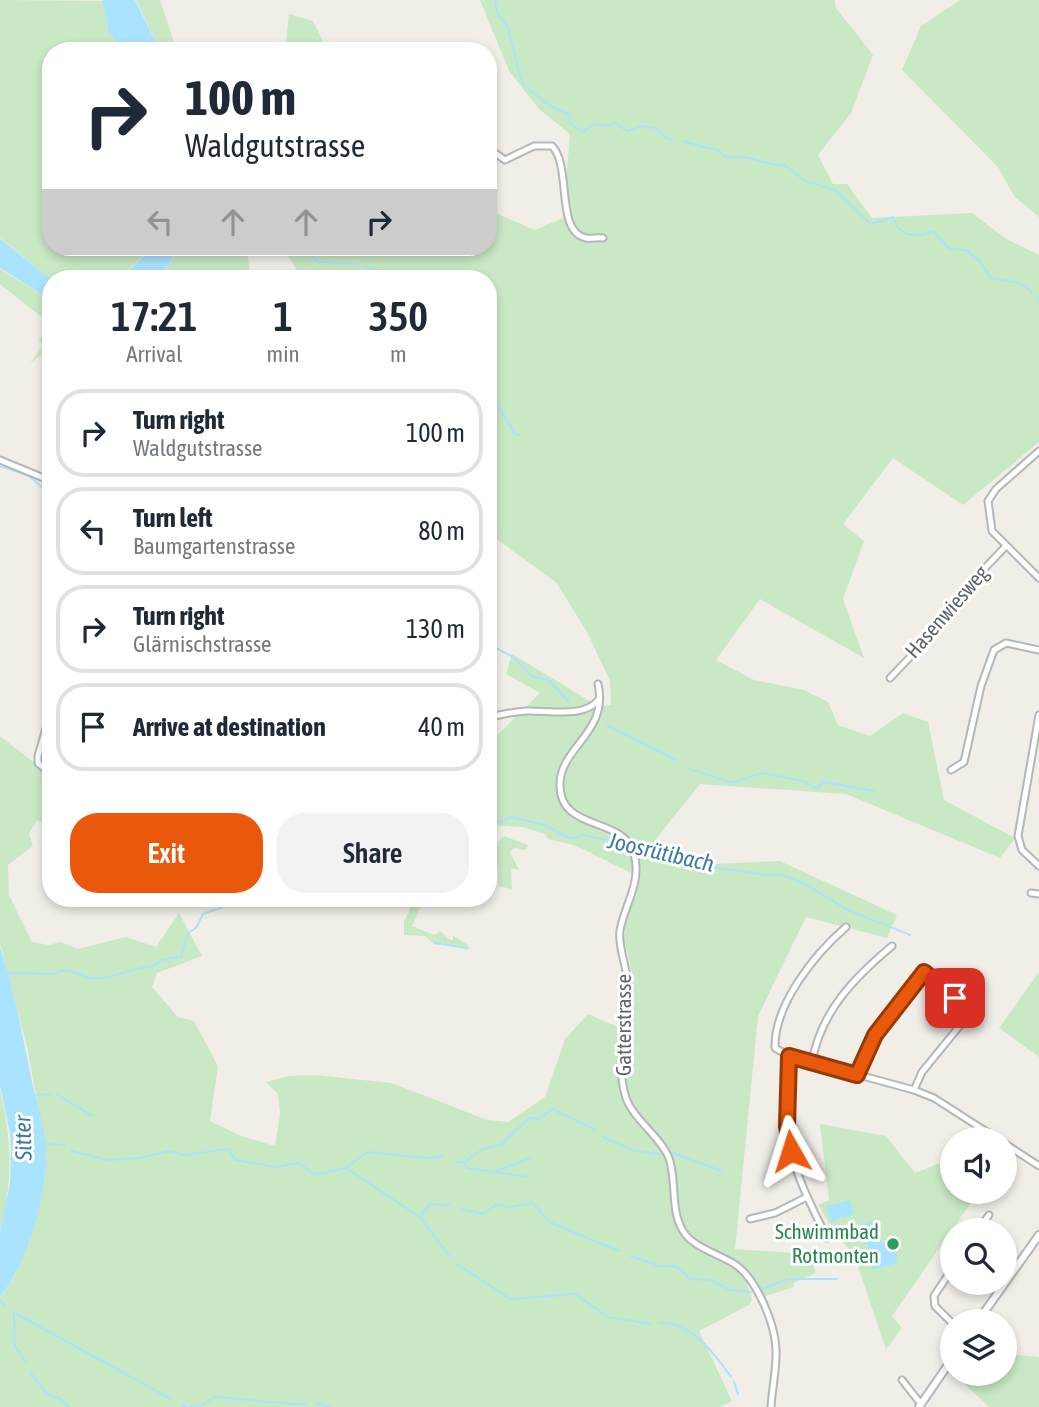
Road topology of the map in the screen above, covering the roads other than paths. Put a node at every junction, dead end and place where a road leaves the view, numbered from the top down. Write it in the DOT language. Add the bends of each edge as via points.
graph roads {
  1 [pos="497,154"];
  2 [pos="603,238"];
  3 [pos="1039,451"];
  4 [pos="1,461"];
  5 [pos="42,477"];
  6 [pos="1005,547"];
  7 [pos="1039,578"];
  8 [pos="1039,650"];
  9 [pos="890,678"];
  10 [pos="598,684"];
  11 [pos="600,698"];
  12 [pos="1039,715"];
  13 [pos="497,716"];
  14 [pos="42,742"];
  15 [pos="42,766"];
  16 [pos="951,770"];
  17 [pos="1039,866"];
  18 [pos="1031,893"];
  19 [pos="1039,894"];
  20 [pos="846,927"];
  21 [pos="892,946"];
  22 [pos="789,1056"];
  23 [pos="812,1062"];
  24 [pos="857,1075"];
  25 [pos="914,1090"];
  26 [pos="979,1127"];
  27 [pos="1017,1152"];
  28 [pos="1039,1166"];
  29 [pos="807,1197"];
  30 [pos="989,1214"];
  31 [pos="986,1218"];
  32 [pos="750,1219"];
  33 [pos="1039,1235"];
  34 [pos="827,1238"];
  35 [pos="940,1287"];
  36 [pos="987,1309"];
  37 [pos="940,1311"];
  38 [pos="940,1377"];
  39 [pos="902,1380"];
  40 [pos="920,1406"];
  41 [pos="771,1407"];
  1 -- 2 [label="street" via="505,160 534,146 552,146 562,162 571,226 585,238"];
  3 -- 6 [label="street" via="988,501 992,531"];
  4 -- 5 [label="street"];
  6 -- 7 [label="street"];
  6 -- 9 [label="street, Hasenwiesweg"];
  8 -- 16 [label="street" via="1006,643 995,650 981,686 964,762"];
  10 -- 11 [label="street, Gatterstrasse"];
  11 -- 13 [label="street" via="582,710"];
  11 -- 41 [label="street, Gatterstrasse" via="598,713 559,781 561,802 578,818 622,836 630,845 637,874 620,933 626,982 622,1056 627,1100 668,1158 683,1232 736,1265 760,1301 776,1349"];
  12 -- 17 [label="street" via="1018,836 1022,850"];
  14 -- 15 [label="street" via="38,756"];
  18 -- 19 [label="street"];
  20 -- 22 [label="street" via="822,948 798,982 775,1039 775,1048"];
  21 -- 23 [label="street" via="857,975 827,1016"];
  22 -- 23 [label="street"];
  22 -- 29 [label="street" via="787,1126"];
  23 -- 24 [label="street"];
  24 -- 25 [label="street"];
  24 -- 25 [label="street" via="875,1035 924,972 971,1012 922,1072"];
  25 -- 26 [label="street"];
  27 -- 28 [label="street"];
  29 -- 32 [label="street"];
  29 -- 34 [label="street"];
  30 -- 31 [label="street"];
  33 -- 36 [label="street"];
  35 -- 37 [label="street" via="934,1296"];
  38 -- 40 [label="street"];
  39 -- 40 [label="street"];
}
